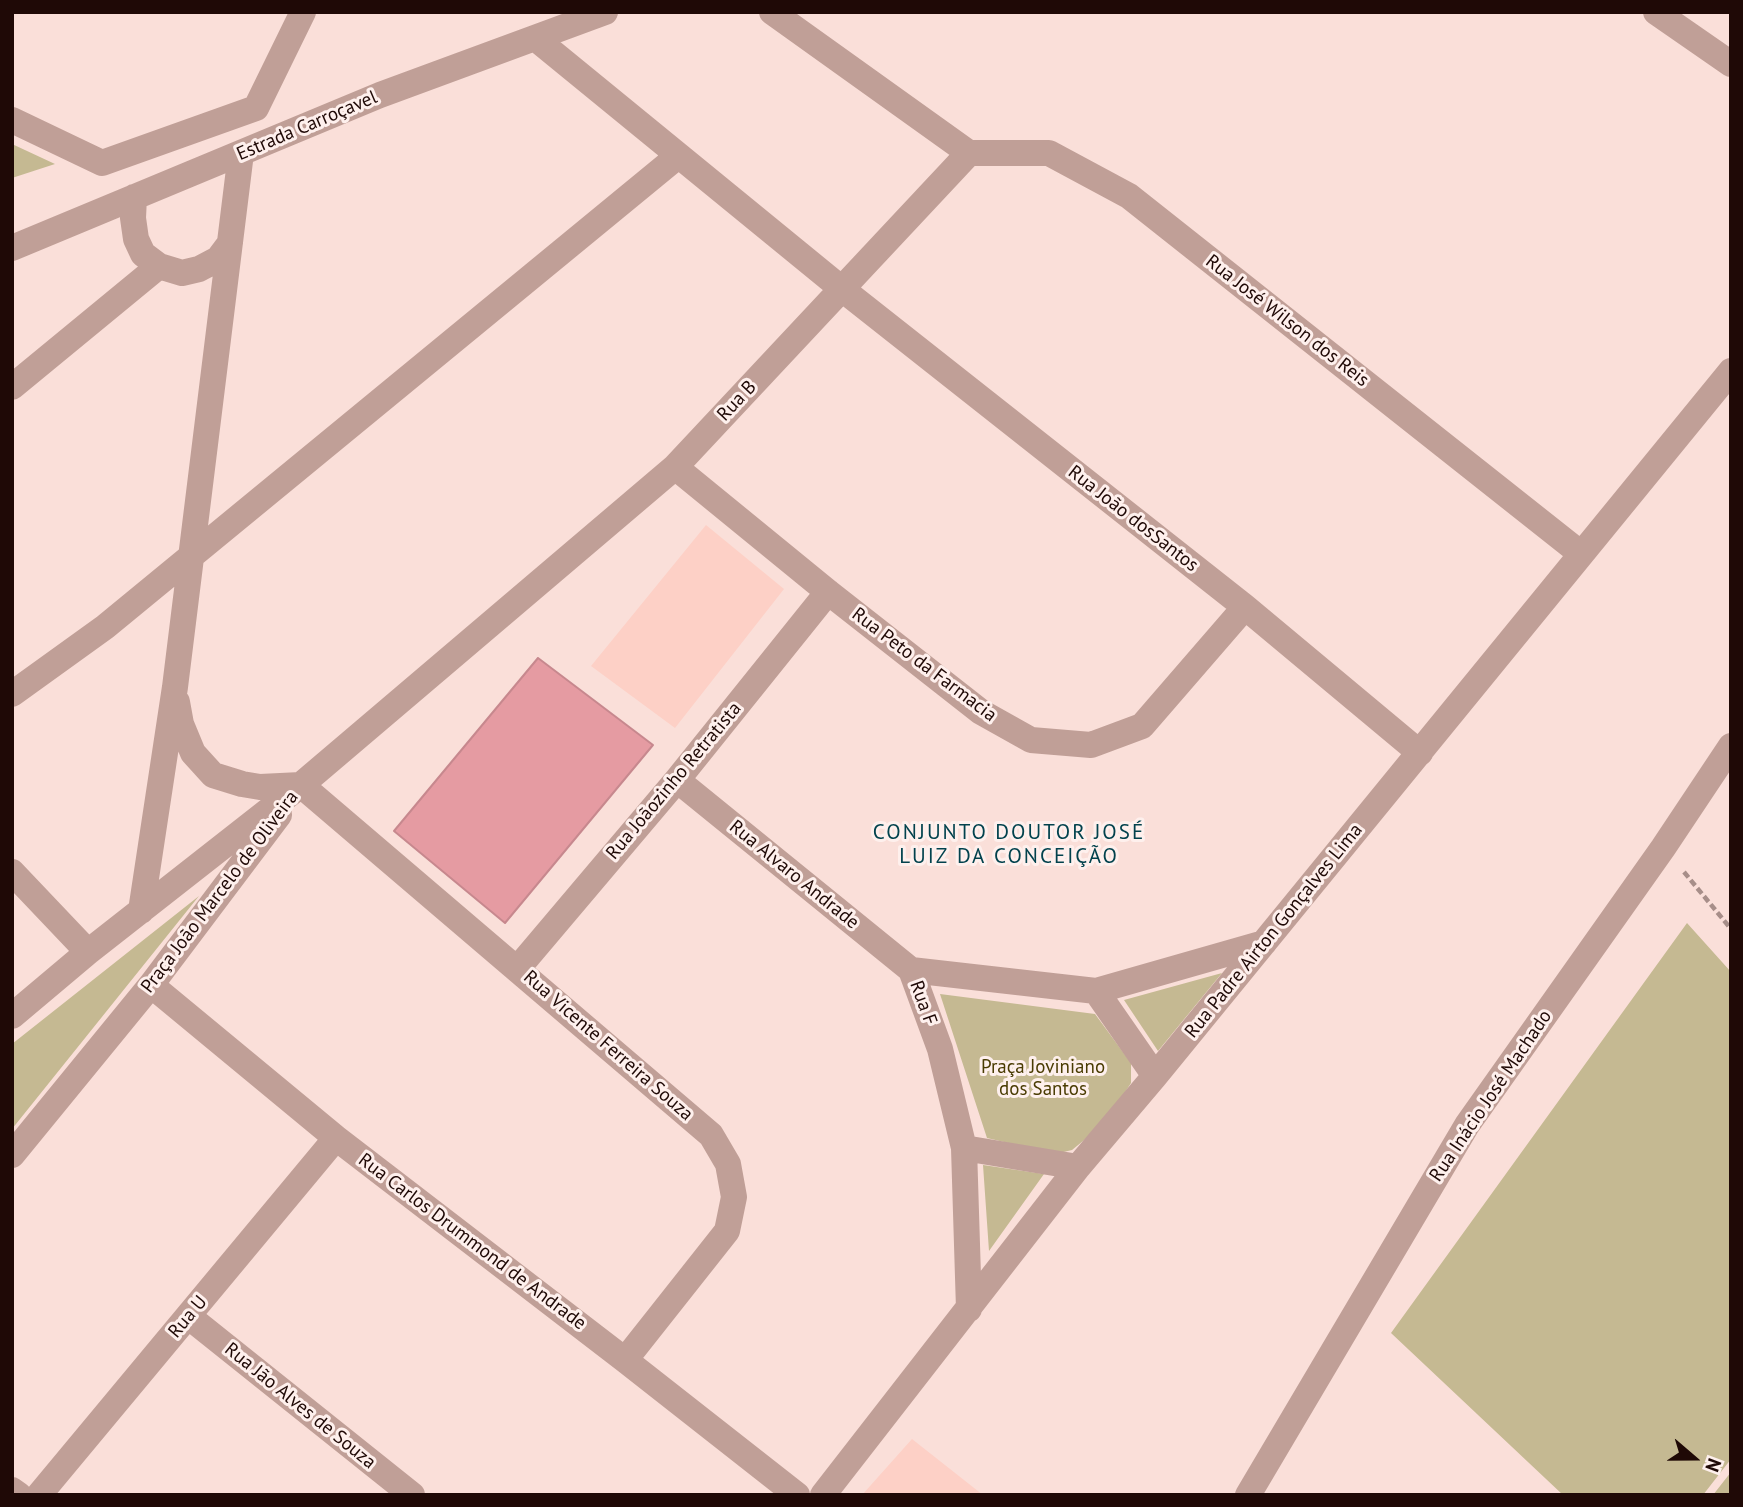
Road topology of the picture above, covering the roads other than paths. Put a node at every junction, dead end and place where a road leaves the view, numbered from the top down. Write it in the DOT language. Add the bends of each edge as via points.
graph roads {
  1 [pos="303,12"];
  2 [pos="605,12"];
  3 [pos="772,12"];
  4 [pos="1656,12"];
  5 [pos="535,38"];
  6 [pos="1731,64"];
  7 [pos="12,120"];
  8 [pos="242,153"];
  9 [pos="969,153"];
  10 [pos="678,156"];
  11 [pos="134,197"];
  12 [pos="230,243"];
  13 [pos="12,248"];
  14 [pos="159,266"];
  15 [pos="842,289"];
  16 [pos="1731,371"];
  17 [pos="12,387"];
  18 [pos="675,467"];
  19 [pos="1580,553"];
  20 [pos="192,555"];
  21 [pos="828,592"];
  22 [pos="1245,607"];
  23 [pos="175,687"];
  24 [pos="12,694"];
  25 [pos="1731,746"];
  26 [pos="1420,753"];
  27 [pos="677,780"];
  28 [pos="301,785"];
  29 [pos="12,872"];
  30 [pos="141,911"];
  31 [pos="1264,943"];
  32 [pos="88,952"];
  33 [pos="518,968"];
  34 [pos="911,970"];
  35 [pos="151,985"];
  36 [pos="1096,991"];
  37 [pos="12,1016"];
  38 [pos="1155,1076"];
  39 [pos="336,1138"];
  40 [pos="964,1148"];
  41 [pos="12,1156"];
  42 [pos="1078,1167"];
  43 [pos="969,1309"];
  44 [pos="188,1316"];
  45 [pos="625,1360"];
  46 [pos="12,1490"];
  47 [pos="19,1495"];
  48 [pos="39,1495"];
  49 [pos="412,1495"];
  50 [pos="797,1495"];
  51 [pos="822,1495"];
  52 [pos="1248,1495"];
  1 -- 7 [label="street" via="256,108 102,163"];
  2 -- 5 [label="street, Estrada Carroçavel"];
  3 -- 9 [label="street"];
  4 -- 6 [label="street"];
  5 -- 8 [label="street, Estrada Carroçavel" via="380,95"];
  5 -- 10 [label="street, Rua João dosSantos"];
  8 -- 11 [label="street, Estrada Carroçavel"];
  8 -- 12 [label="street"];
  9 -- 15 [label="street, Rua B"];
  9 -- 19 [label="street, Rua José Wilson dos Reis" via="1049,153 1129,196"];
  10 -- 15 [label="street, Rua João dosSantos"];
  10 -- 20 [label="street"];
  11 -- 13 [label="street, Estrada Carroçavel"];
  11 -- 14 [label="street" via="136,239 143,254"];
  12 -- 14 [label="street" via="218,259 199,269 182,273"];
  12 -- 20 [label="street"];
  14 -- 17 [label="street"];
  15 -- 18 [label="street, Rua B"];
  15 -- 22 [label="street, Rua João dosSantos"];
  16 -- 19 [label="street, Rua Padre Airton Gonçalves Lima"];
  18 -- 21 [label="street, Rua Peto da Farmacia"];
  18 -- 28 [label="street, Rua B"];
  19 -- 26 [label="street, Rua Padre Airton Gonçalves Lima"];
  20 -- 23 [label="street"];
  20 -- 24 [label="street" via="105,627"];
  21 -- 22 [label="street, Rua Peto da Farmacia" via="981,712 1031,740 1091,745 1142,726"];
  21 -- 27 [label="street, Rua Joãozinho Retratista"];
  22 -- 26 [label="street, Rua João dosSantos"];
  23 -- 28 [label="street" via="181,724 193,753 213,775 260,787"];
  23 -- 30 [label="street"];
  25 -- 52 [label="street, Rua Inácio José Machado" via="1467,1125"];
  26 -- 31 [label="street, Rua Padre Airton Gonçalves Lima"];
  27 -- 33 [label="street, Rua Joãozinho Retratista"];
  27 -- 34 [label="street, Rua Alvaro Andrade"];
  28 -- 30 [label="street, Praça João Marcelo de Oliveira"];
  28 -- 33 [label="street, Rua Vicente Ferreira Souza"];
  28 -- 35 [label="street, Praça João Marcelo de Oliveira"];
  29 -- 32 [label="street"];
  30 -- 32 [label="street, Praça João Marcelo de Oliveira"];
  31 -- 36 [label="street, Rua F"];
  31 -- 38 [label="street, Rua Padre Airton Gonçalves Lima"];
  32 -- 37 [label="street, Praça João Marcelo de Oliveira"];
  33 -- 45 [label="street, Rua Vicente Ferreira Souza" via="711,1135 728,1164 734,1197 727,1231"];
  34 -- 36 [label="street, Rua F"];
  34 -- 40 [label="street, Rua F" via="940,1049"];
  35 -- 39 [label="street, Rua Carlos Drummond de Andrade"];
  35 -- 41 [label="street, Praça João Marcelo de Oliveira"];
  36 -- 38 [label="street"];
  38 -- 42 [label="street, Rua Padre Airton Gonçalves Lima"];
  39 -- 44 [label="street, Rua U"];
  39 -- 45 [label="street, Rua Carlos Drummond de Andrade"];
  40 -- 42 [label="street"];
  40 -- 43 [label="street, Rua F"];
  42 -- 43 [label="street, Rua Padre Airton Gonçalves Lima"];
  43 -- 51 [label="street, Rua Padre Airton Gonçalves Lima"];
  44 -- 48 [label="street, Rua U"];
  44 -- 49 [label="street, Rua Jão Alves de Souza"];
  45 -- 50 [label="street, Rua Carlos Drummond de Andrade"];
  46 -- 47 [label="street"];
}
